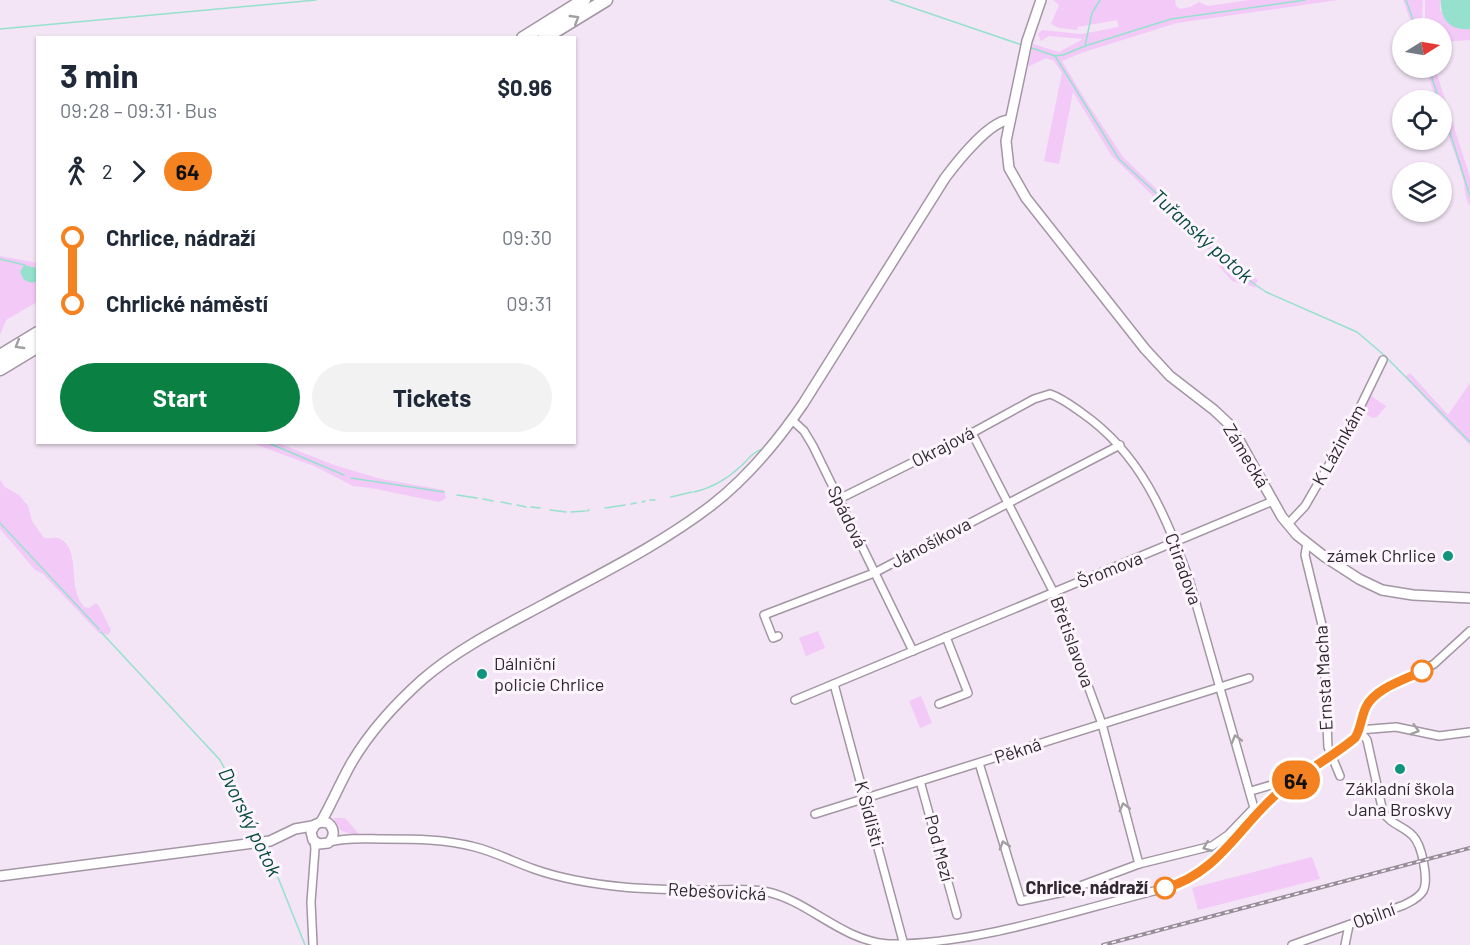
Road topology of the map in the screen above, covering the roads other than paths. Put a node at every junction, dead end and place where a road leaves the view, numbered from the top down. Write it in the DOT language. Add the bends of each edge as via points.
graph roads {
  1 [pos="584,0"];
  2 [pos="606,0"];
  3 [pos="1041,0"];
  4 [pos="526,36"];
  5 [pos="547,36"];
  6 [pos="1010,120"];
  7 [pos="36,334"];
  8 [pos="36,347"];
  9 [pos="0,356"];
  10 [pos="1383,360"];
  11 [pos="0,369"];
  12 [pos="1046,394"];
  13 [pos="792,420"];
  14 [pos="972,433"];
  15 [pos="1120,445"];
  16 [pos="839,499"];
  17 [pos="1273,501"];
  18 [pos="1008,503"];
  19 [pos="1288,524"];
  20 [pos="1176,543"];
  21 [pos="1307,543"];
  22 [pos="874,573"];
  23 [pos="1054,593"];
  24 [pos="1470,598"];
  25 [pos="1470,631"];
  26 [pos="778,636"];
  27 [pos="946,637"];
  28 [pos="913,651"];
  29 [pos="1249,678"];
  30 [pos="834,684"];
  31 [pos="1221,688"];
  32 [pos="795,700"];
  33 [pos="939,704"];
  34 [pos="1102,724"];
  35 [pos="1359,730"];
  36 [pos="1470,732"];
  37 [pos="1332,755"];
  38 [pos="979,763"];
  39 [pos="1340,776"];
  40 [pos="920,781"];
  41 [pos="1293,782"];
  42 [pos="1251,791"];
  43 [pos="335,796"];
  44 [pos="864,799"];
  45 [pos="815,814"];
  46 [pos="318,824"];
  47 [pos="333,828"];
  48 [pos="289,834"];
  49 [pos="312,837"];
  50 [pos="353,838"];
  51 [pos="328,843"];
  52 [pos="1139,864"];
  53 [pos="314,870"];
  54 [pos="0,876"];
  55 [pos="957,915"];
  56 [pos="1349,925"];
  57 [pos="313,945"];
  58 [pos="904,945"];
  59 [pos="1292,945"];
  60 [pos="1345,945"];
  1 -- 4 [label="highway"];
  5 -- 2 [label="highway, one-way"];
  3 -- 6 [label="street, Zámecká" via="1026,46"];
  6 -- 13 [label="street" via="998,123 945,178"];
  6 -- 17 [label="street, Zámecká" via="1006,156 1017,185 1150,356 1231,426"];
  7 -- 9 [label="highway, one-way"];
  8 -- 11 [label="highway"];
  10 -- 19 [label="street, K Lázinkám" via="1348,432 1305,506"];
  12 -- 14 [label="street, Okrajová"];
  12 -- 15 [label="street, Ctiradova" via="1054,395 1100,425"];
  13 -- 16 [label="street, Spádová" via="809,438"];
  13 -- 43 [label="street" via="747,473 686,524 469,646 426,677 369,737"];
  14 -- 16 [label="street, Okrajová"];
  14 -- 18 [label="street, Břetislavova"];
  15 -- 18 [label="street, Jánošíkova"];
  15 -- 20 [label="street, Ctiradova" via="1144,478"];
  16 -- 22 [label="street, Spádová"];
  17 -- 19 [label="street, Zámecká"];
  17 -- 20 [label="street, Šromova"];
  18 -- 22 [label="street, Jánošíkova"];
  18 -- 23 [label="street, Břetislavova"];
  19 -- 21 [label="street, Zámecká"];
  20 -- 23 [label="street, Šromova"];
  20 -- 31 [label="street, Ctiradova"];
  21 -- 24 [label="street, Zámecká" via="1382,590"];
  21 -- 37 [label="street, Ernsta Macha" via="1305,555 1323,629 1327,740"];
  22 -- 26 [label="street, Jánošíkova" via="764,615 773,638"];
  22 -- 28 [label="street, Spádová"];
  23 -- 27 [label="street, Šromova"];
  23 -- 34 [label="street, Břetislavova"];
  25 -- 35 [label="street, Rebešovická" via="1434,664 1373,697"];
  27 -- 28 [label="street, Šromova"];
  27 -- 33 [label="street" via="968,693"];
  28 -- 30 [label="street, Šromova"];
  29 -- 31 [label="street, Pěkná"];
  30 -- 32 [label="street, Šromova"];
  30 -- 44 [label="street, K Sídlišti"];
  31 -- 34 [label="street, Pěkná"];
  42 -- 31 [label="street, Ctiradova, one-way"];
  34 -- 38 [label="street, Pěkná"];
  52 -- 34 [label="street, Břetislavova, one-way"];
  35 -- 36 [label="street, one-way" via="1396,726 1439,736"];
  35 -- 37 [label="street, Rebešovická" via="1353,740"];
  35 -- 56 [label="street, Obilní" via="1368,742 1383,812 1415,838 1425,883 1419,897"];
  37 -- 39 [label="street, Ernsta Macha"];
  37 -- 41 [label="street, Rebešovická"];
  38 -- 40 [label="street, Pěkná"];
  52 -- 38 [label="street, one-way" via="1064,892 1021,901"];
  40 -- 44 [label="street, Pěkná"];
  40 -- 55 [label="street, Pod Mezí"];
  41 -- 42 [label="street"];
  41 -- 58 [label="street, Rebešovická" via="1214,862 1177,885 969,939"];
  42 -- 52 [label="street, one-way" via="1254,809 1212,846"];
  43 -- 46 [label="street"];
  43 -- 47 [label="street" via="330,818"];
  44 -- 45 [label="street, Pěkná"];
  44 -- 58 [label="street, K Sídlišti"];
  46 -- 47 [label="street" via="328,823"];
  46 -- 48 [label="street"];
  46 -- 49 [label="street"];
  47 -- 50 [label="street, Rebešovická"];
  47 -- 51 [label="street" via="334,835"];
  48 -- 49 [label="street"];
  48 -- 54 [label="street" via="266,842"];
  49 -- 51 [label="street" via="319,844"];
  49 -- 53 [label="street"];
  50 -- 51 [label="street, Rebešovická"];
  50 -- 58 [label="street, Rebešovická" via="460,843 549,873 621,886 768,892 858,937"];
  51 -- 53 [label="street" via="321,848"];
  53 -- 57 [label="street"];
  56 -- 59 [label="street, Obilní"];
  56 -- 60 [label="street"];
}
